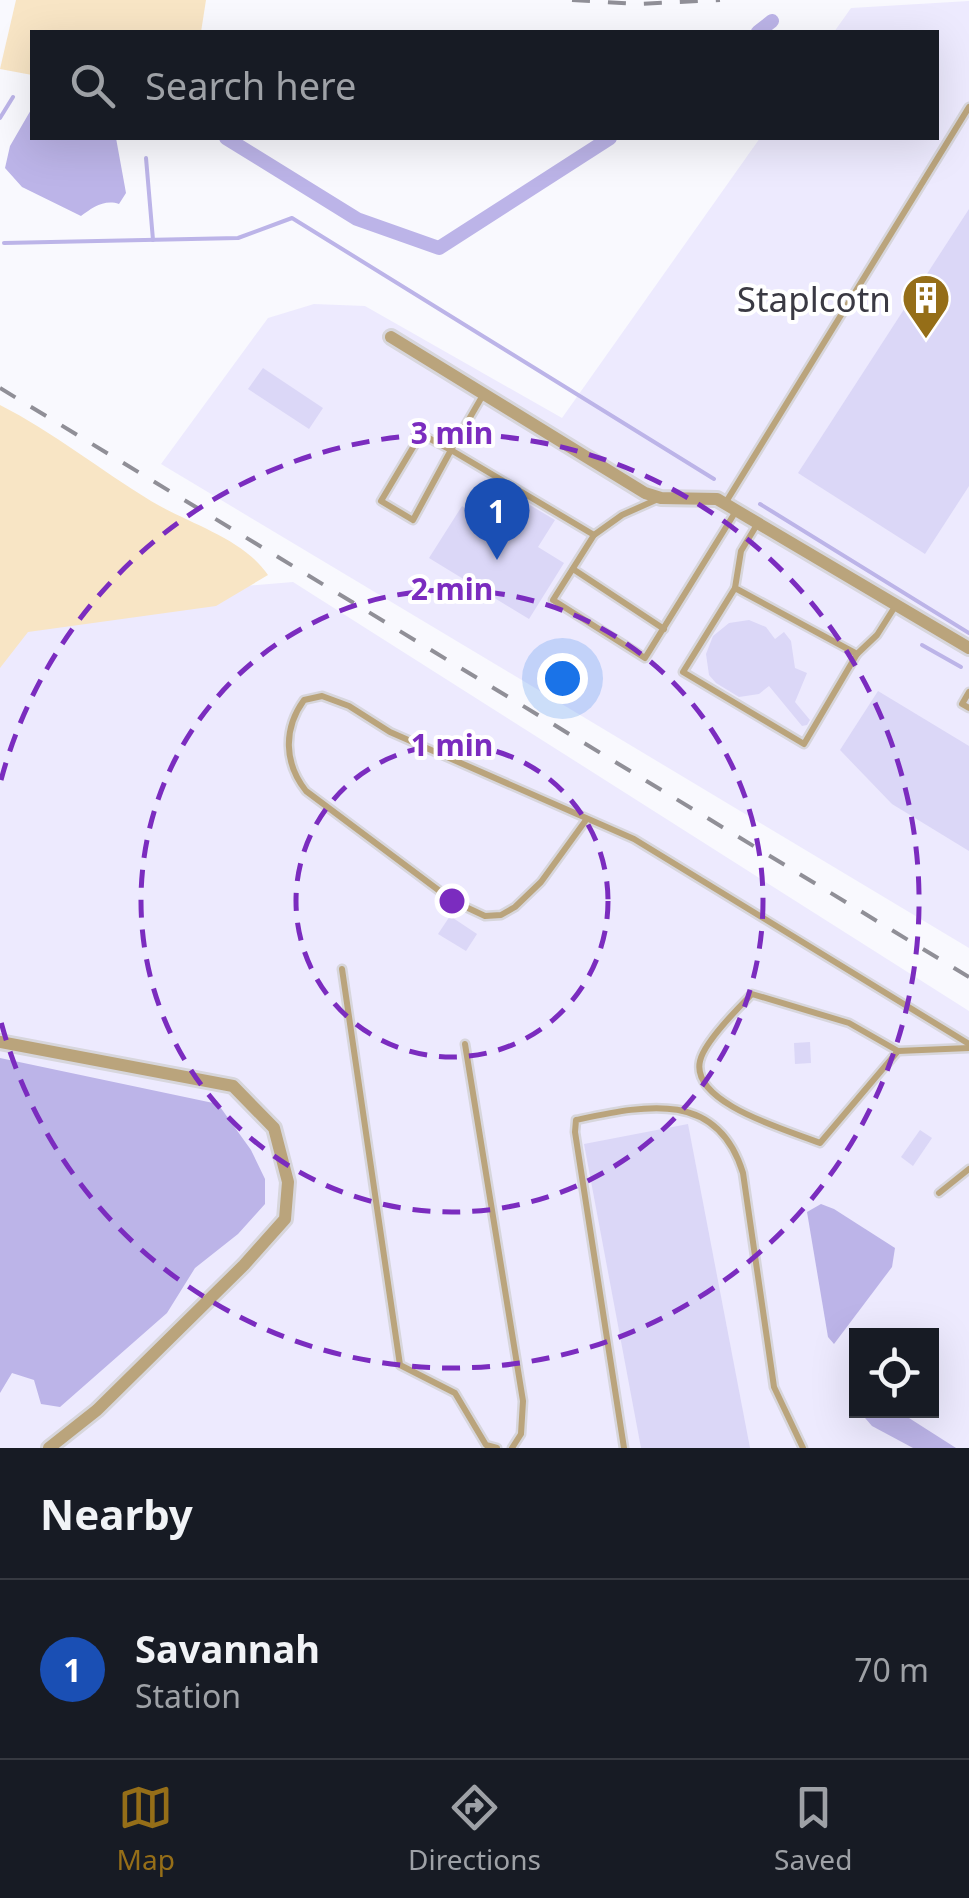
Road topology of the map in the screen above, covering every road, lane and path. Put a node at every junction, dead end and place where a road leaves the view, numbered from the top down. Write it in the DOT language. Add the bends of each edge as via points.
graph roads {
  1 [pos="969,107"];
  2 [pos="390,337"];
  3 [pos="483,394"];
  4 [pos="451,450"];
  5 [pos="661,498"];
  6 [pos="731,506"];
  7 [pos="758,522"];
  8 [pos="594,535"];
  9 [pos="573,568"];
  10 [pos="735,588"];
  11 [pos="897,604"];
  12 [pos="664,629"];
  13 [pos="969,648"];
  14 [pos="858,654"];
  15 [pos="969,692"];
  16 [pos="969,708"];
  17 [pos="586,820"];
  18 [pos="342,969"];
  19 [pos="0,1042"];
  20 [pos="465,1044"];
  21 [pos="969,1046"];
  22 [pos="898,1051"];
  23 [pos="969,1169"];
  24 [pos="939,1194"];
  25 [pos="49,1448"];
  26 [pos="497,1448"];
  27 [pos="512,1448"];
  28 [pos="624,1448"];
  29 [pos="803,1448"];
  1 -- 6 [label="lane"];
  2 -- 3 [label="street"];
  3 -- 4 [label="lane"];
  3 -- 5 [label="street"];
  4 -- 4 [label="lane" via="412,520 381,500 421,434"];
  4 -- 8 [label="lane"];
  5 -- 6 [label="street" via="718,499"];
  5 -- 8 [label="lane"];
  6 -- 7 [label="street"];
  6 -- 12 [label="lane"];
  7 -- 10 [label="lane" via="741,552"];
  7 -- 11 [label="street"];
  8 -- 9 [label="lane"];
  9 -- 12 [label="lane"];
  9 -- 12 [label="lane" via="553,600 645,658"];
  10 -- 14 [label="lane"];
  10 -- 14 [label="lane" via="683,672 804,744"];
  11 -- 13 [label="street"];
  11 -- 14 [label="lane"];
  15 -- 16 [label="lane" via="962,704"];
  17 -- 17 [label="lane" via="322,696 304,700 293,715 287,752 306,791 453,901 486,916 515,907"];
  17 -- 21 [label="lane" via="634,839"];
  18 -- 26 [label="lane" via="400,1366 456,1393 486,1445"];
  19 -- 25 [label="street" via="233,1086 274,1128 288,1182 285,1219 97,1410"];
  20 -- 27 [label="lane" via="523,1401 521,1434"];
  21 -- 22 [label="lane"];
  22 -- 22 [label="lane" via="820,1144 718,1100 700,1072 700,1060 719,1031 752,994 849,1024"];
  23 -- 24 [label="lane"];
  28 -- 29 [label="lane" via="574,1132 576,1120 644,1106 689,1110 736,1147 774,1387"];
}
